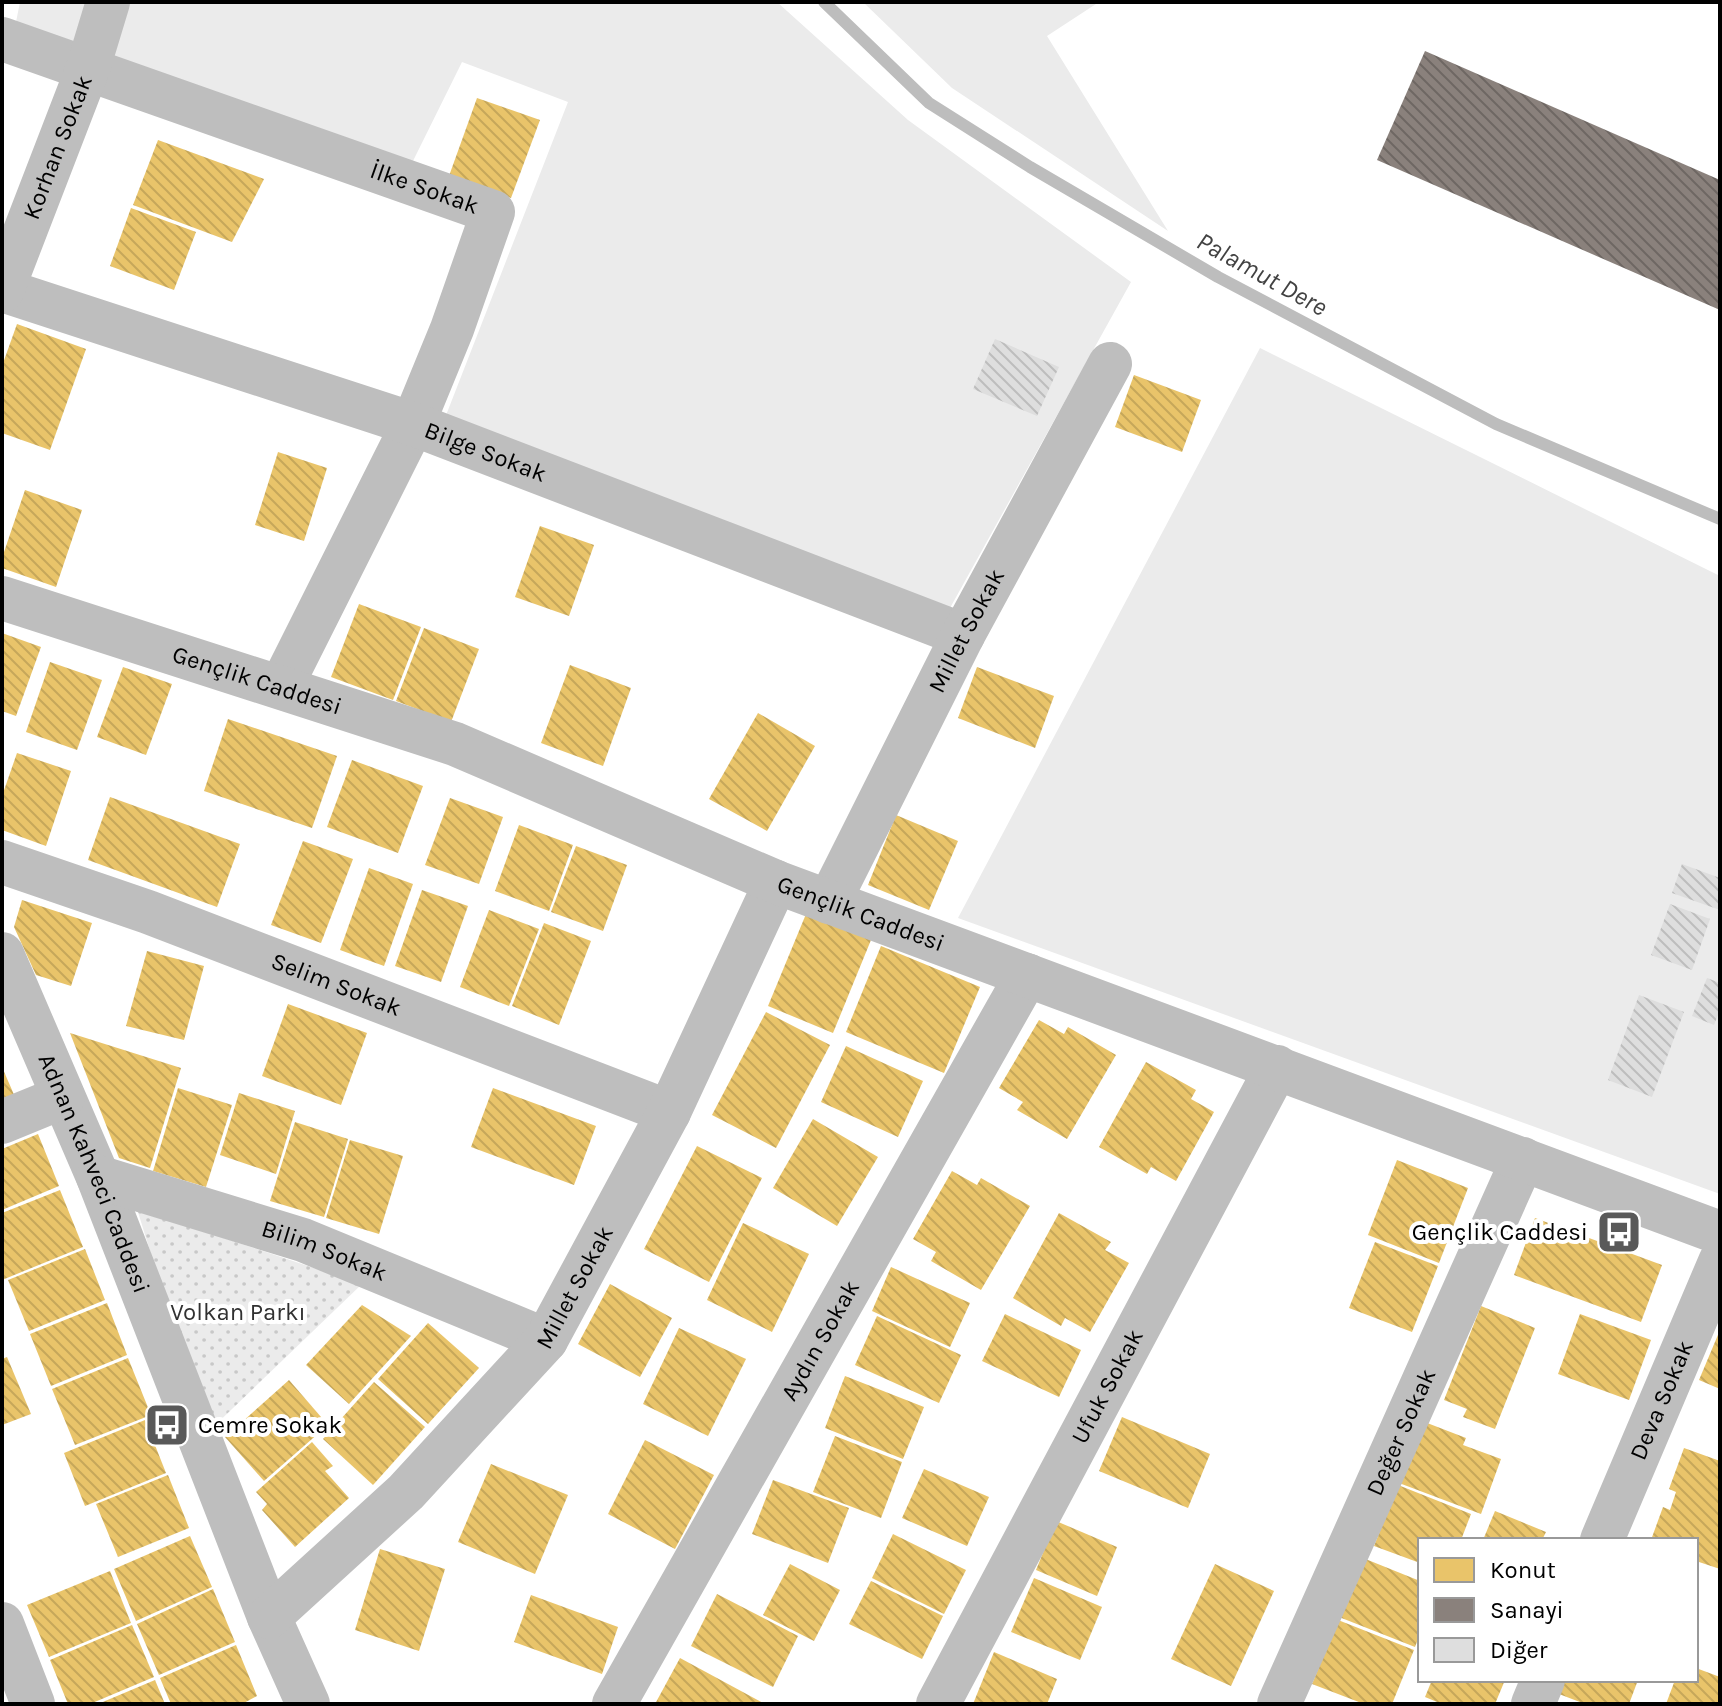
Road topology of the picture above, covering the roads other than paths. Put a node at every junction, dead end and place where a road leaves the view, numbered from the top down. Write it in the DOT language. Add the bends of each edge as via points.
graph roads {
  1 [pos="108,2"];
  2 [pos="2,39"];
  3 [pos="88,68"];
  4 [pos="2,290"];
  5 [pos="1110,364"];
  6 [pos="413,424"];
  7 [pos="2,598"];
  8 [pos="963,635"];
  9 [pos="281,687"];
  10 [pos="2,862"];
  11 [pos="776,882"];
  12 [pos="829,902"];
  13 [pos="2,954"];
  14 [pos="1027,975"];
  15 [pos="1277,1067"];
  16 [pos="63,1097"];
  17 [pos="669,1112"];
  18 [pos="2,1122"];
  19 [pos="1523,1159"];
  20 [pos="98,1177"];
  21 [pos="1720,1233"];
  22 [pos="1720,1262"];
  23 [pos="546,1340"];
  24 [pos="1603,1538"];
  25 [pos="269,1617"];
  26 [pos="2,1624"];
  27 [pos="1542,1682"];
  28 [pos="33,1704"];
  29 [pos="308,1704"];
  30 [pos="614,1704"];
  31 [pos="938,1704"];
  32 [pos="1279,1704"];
  33 [pos="1533,1704"];
  1 -- 3 [label="street, Korhan Sokak"];
  2 -- 3 [label="street, İlke Sokak"];
  3 -- 4 [label="street, Korhan Sokak"];
  3 -- 6 [label="street, İlke Sokak" via="493,212"];
  4 -- 6 [label="street, Bilge Sokak"];
  5 -- 8 [label="street, Millet Sokak"];
  6 -- 8 [label="street, Bilge Sokak"];
  6 -- 9 [label="street, İlke Sokak"];
  7 -- 9 [label="street, Gençlik Caddesi"];
  8 -- 12 [label="street, Millet Sokak"];
  9 -- 11 [label="street, Gençlik Caddesi" via="455,744"];
  10 -- 17 [label="street, Selim Sokak" via="148,912"];
  11 -- 12 [label="street, Gençlik Caddesi"];
  11 -- 17 [label="street, Millet Sokak"];
  12 -- 14 [label="street, Gençlik Caddesi"];
  13 -- 16 [label="street, Adnan Kahveci Caddesi"];
  14 -- 15 [label="street, Gençlik Caddesi"];
  14 -- 30 [label="street, Aydın Sokak"];
  15 -- 19 [label="street, Gençlik Caddesi"];
  15 -- 31 [label="street, Ufuk Sokak"];
  16 -- 18 [label="street"];
  16 -- 20 [label="street, Adnan Kahveci Caddesi"];
  17 -- 23 [label="street, Millet Sokak"];
  19 -- 21 [label="street, Gençlik Caddesi"];
  19 -- 32 [label="street, Değer Sokak"];
  20 -- 23 [label="street, Bilim Sokak" via="303,1240"];
  20 -- 25 [label="street, Adnan Kahveci Caddesi"];
  22 -- 24 [label="street, Deva Sokak"];
  23 -- 25 [label="street, Millet Sokak" via="406,1492"];
  25 -- 29 [label="street, Adnan Kahveci Caddesi"];
  26 -- 28 [label="street"];
  27 -- 33 [label="street"];
}
